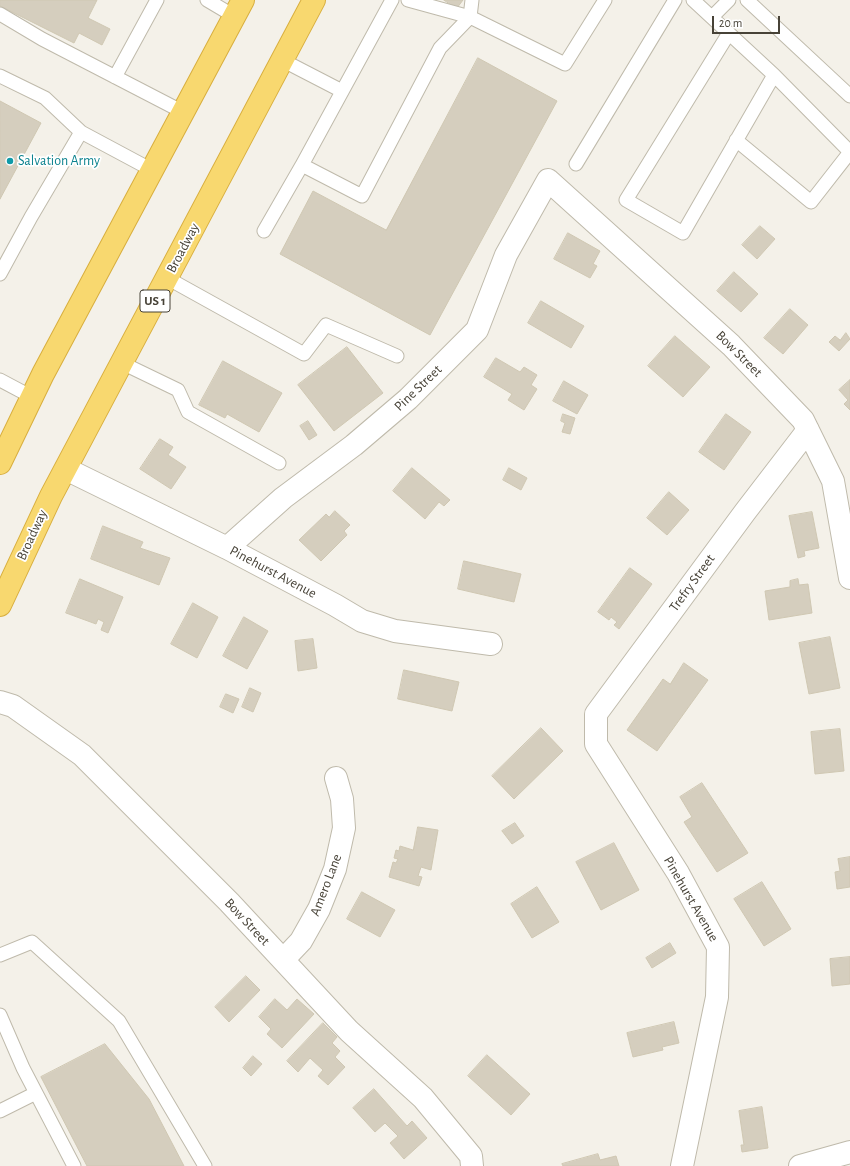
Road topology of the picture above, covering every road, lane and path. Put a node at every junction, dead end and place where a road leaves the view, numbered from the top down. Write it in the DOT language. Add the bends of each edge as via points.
graph roads {
  1 [pos="157,0"];
  2 [pos="207,0"];
  3 [pos="314,0"];
  4 [pos="392,0"];
  5 [pos="408,0"];
  6 [pos="472,0"];
  7 [pos="605,0"];
  8 [pos="675,0"];
  9 [pos="693,0"];
  10 [pos="729,0"];
  11 [pos="747,0"];
  12 [pos="239,8"];
  13 [pos="0,14"];
  14 [pos="470,17"];
  15 [pos="712,18"];
  16 [pos="728,33"];
  17 [pos="282,60"];
  18 [pos="774,75"];
  19 [pos="0,76"];
  20 [pos="115,77"];
  21 [pos="342,91"];
  22 [pos="850,96"];
  23 [pos="183,112"];
  24 [pos="81,132"];
  25 [pos="736,140"];
  26 [pos="850,152"];
  27 [pos="576,164"];
  28 [pos="302,165"];
  29 [pos="152,170"];
  30 [pos="548,180"];
  31 [pos="264,231"];
  32 [pos="0,274"];
  33 [pos="167,278"];
  34 [pos="397,356"];
  35 [pos="122,363"];
  36 [pos="0,380"];
  37 [pos="32,397"];
  38 [pos="808,430"];
  39 [pos="0,463"];
  40 [pos="279,463"];
  41 [pos="66,469"];
  42 [pos="227,548"];
  43 [pos="850,578"];
  44 [pos="0,605"];
  45 [pos="490,644"];
  46 [pos="0,702"];
  47 [pos="596,744"];
  48 [pos="336,778"];
  49 [pos="0,955"];
  50 [pos="283,960"];
  51 [pos="0,1015"];
  52 [pos="36,1093"];
  53 [pos="0,1111"];
  54 [pos="850,1152"];
  55 [pos="74,1166"];
  56 [pos="205,1166"];
  57 [pos="472,1166"];
  58 [pos="682,1166"];
  59 [pos="800,1166"];
  1 -- 20 [label="lane"];
  2 -- 12 [label="lane"];
  3 -- 17 [label="highway, Broadway / US 1"];
  4 -- 21 [label="lane"];
  5 -- 14 [label="lane"];
  6 -- 14 [label="lane"];
  7 -- 14 [label="lane" via="565,64"];
  8 -- 27 [label="lane"];
  9 -- 15 [label="lane"];
  10 -- 15 [label="lane"];
  11 -- 22 [label="lane"];
  12 -- 23 [label="highway"];
  13 -- 20 [label="lane"];
  14 -- 28 [label="lane" via="440,48 362,196"];
  15 -- 16 [label="lane"];
  16 -- 18 [label="lane"];
  16 -- 25 [label="lane" via="626,200 683,233"];
  17 -- 21 [label="lane"];
  17 -- 33 [label="highway, Broadway / US 1"];
  18 -- 25 [label="lane"];
  18 -- 26 [label="lane"];
  19 -- 24 [label="lane" via="45,98"];
  20 -- 23 [label="lane"];
  21 -- 28 [label="lane"];
  23 -- 29 [label="highway"];
  24 -- 29 [label="lane"];
  24 -- 32 [label="lane"];
  25 -- 26 [label="lane" via="811,202"];
  28 -- 31 [label="lane"];
  29 -- 37 [label="highway"];
  30 -- 38 [label="street, Bow Street" via="731,345 803,420"];
  30 -- 42 [label="street, Pine Street" via="506,255 476,330 408,399 354,445 283,498"];
  33 -- 34 [label="lane" via="304,354 326,325"];
  33 -- 35 [label="highway, Broadway / US 1"];
  35 -- 40 [label="lane" via="178,390 188,412"];
  35 -- 41 [label="highway, Broadway / US 1"];
  36 -- 37 [label="lane"];
  37 -- 39 [label="highway"];
  38 -- 43 [label="street, Bow Street" via="833,481"];
  38 -- 47 [label="street, Trefry Street" via="596,714"];
  41 -- 42 [label="street, Pinehurst Avenue"];
  41 -- 44 [label="highway, Broadway / US 1"];
  42 -- 45 [label="street, Pinehurst Avenue" via="335,604 362,621 395,631"];
  46 -- 50 [label="street, Bow Street" via="13,706 82,755"];
  47 -- 58 [label="street, Pinehurst Avenue" via="678,873 718,947 717,997"];
  48 -- 50 [label="street, Amero Lane" via="342,799 344,828 335,869 316,916 301,941"];
  49 -- 56 [label="lane" via="32,942 120,1021"];
  50 -- 57 [label="street, Bow Street" via="349,1031 423,1098 470,1156"];
  51 -- 52 [label="lane"];
  52 -- 53 [label="lane"];
  52 -- 55 [label="lane"];
  54 -- 59 [label="street"];
}
